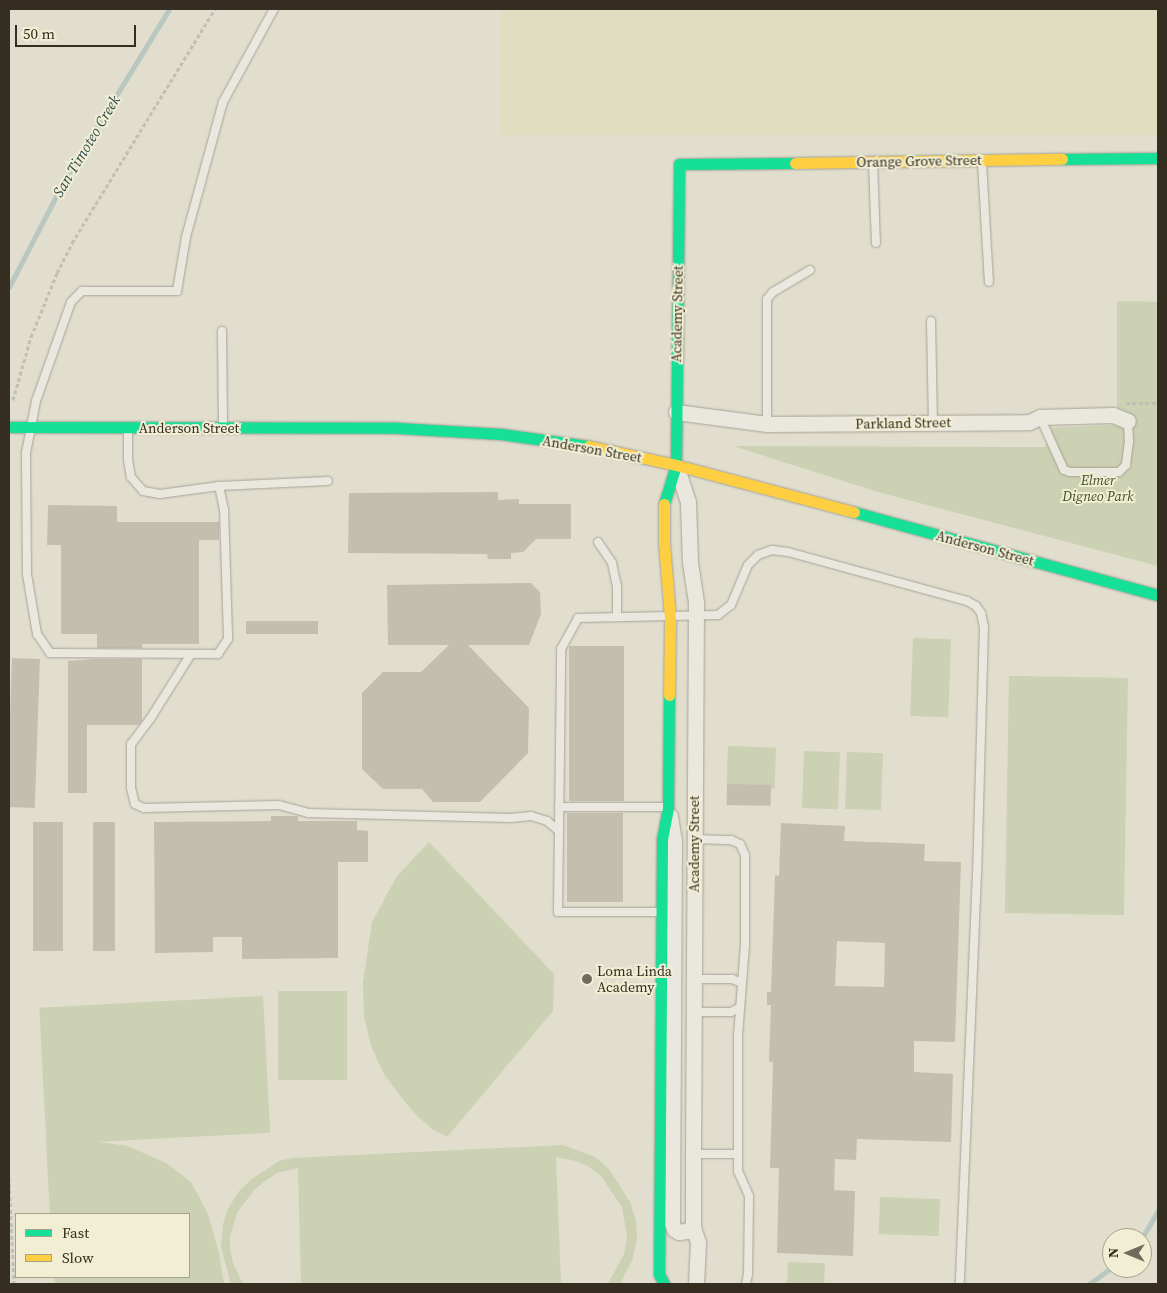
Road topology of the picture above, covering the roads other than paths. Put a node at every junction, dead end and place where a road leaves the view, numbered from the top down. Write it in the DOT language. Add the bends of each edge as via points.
graph roads {
  1 [pos="274,9"];
  2 [pos="1158,158"];
  3 [pos="982,160"];
  4 [pos="873,161"];
  5 [pos="679,164"];
  6 [pos="876,243"];
  7 [pos="810,270"];
  8 [pos="989,282"];
  9 [pos="931,321"];
  10 [pos="222,331"];
  11 [pos="676,412"];
  12 [pos="1040,417"];
  13 [pos="1128,421"];
  14 [pos="933,422"];
  15 [pos="767,424"];
  16 [pos="9,427"];
  17 [pos="31,428"];
  18 [pos="128,428"];
  19 [pos="223,428"];
  20 [pos="676,464"];
  21 [pos="328,481"];
  22 [pos="219,486"];
  23 [pos="598,542"];
  24 [pos="1158,595"];
  25 [pos="617,617"];
  26 [pos="694,617"];
  27 [pos="670,618"];
  28 [pos="191,654"];
  29 [pos="559,807"];
  30 [pos="668,807"];
  31 [pos="559,831"];
  32 [pos="694,839"];
  33 [pos="662,912"];
  34 [pos="693,979"];
  35 [pos="740,982"];
  36 [pos="739,1008"];
  37 [pos="693,1012"];
  38 [pos="693,1154"];
  39 [pos="738,1154"];
  40 [pos="693,1227"];
  41 [pos="664,1284"];
  42 [pos="696,1284"];
  43 [pos="746,1284"];
  44 [pos="960,1284"];
  1 -- 17 [label="lane" via="224,102 186,237 177,291 82,292 71,302 36,401"];
  2 -- 3 [label="street, Orange Grove Street"];
  3 -- 4 [label="street, Orange Grove Street"];
  3 -- 8 [label="lane"];
  4 -- 5 [label="street, Orange Grove Street"];
  4 -- 6 [label="lane"];
  5 -- 11 [label="street, Academy Street"];
  7 -- 15 [label="lane" via="767,299"];
  9 -- 14 [label="lane"];
  10 -- 19 [label="lane"];
  11 -- 15 [label="street, Parkland Street"];
  11 -- 20 [label="street, Academy Street"];
  12 -- 13 [label="street, Parkland Street" via="1113,415"];
  12 -- 13 [label="lane" via="1064,470 1070,472 1119,472 1126,465"];
  12 -- 14 [label="street, Parkland Street" via="1029,422"];
  14 -- 15 [label="street, Parkland Street"];
  16 -- 17 [label="street, Anderson Street"];
  17 -- 18 [label="street, Anderson Street"];
  17 -- 28 [label="lane" via="25,487 27,574 37,634 50,653"];
  18 -- 19 [label="street, Anderson Street"];
  18 -- 22 [label="lane" via="128,459 132,477 143,490 160,494"];
  19 -- 20 [label="street, Anderson Street" via="398,428 501,434 586,445"];
  20 -- 24 [label="street, Anderson Street"];
  20 -- 26 [label="street, Academy Street" via="688,502 690,562 696,602"];
  20 -- 27 [label="street, Academy Street" via="664,498"];
  21 -- 22 [label="lane"];
  22 -- 28 [label="lane" via="224,509 228,639 218,654"];
  23 -- 25 [label="lane" via="612,563 617,586"];
  25 -- 27 [label="lane"];
  25 -- 29 [label="lane" via="578,618 561,649"];
  26 -- 27 [label="lane"];
  26 -- 32 [label="street, Academy Street"];
  26 -- 44 [label="lane" via="724,612 731,605 748,565 758,555 772,550 966,600 981,613 984,626 977,863"];
  27 -- 30 [label="street, Academy Street"];
  28 -- 31 [label="lane" via="131,744 131,788 135,804 144,808 279,805 308,813 531,816 547,821"];
  29 -- 30 [label="lane"];
  29 -- 31 [label="lane"];
  30 -- 33 [label="street, Academy Street" via="662,840"];
  30 -- 40 [label="street, Academy Street" via="674,840 672,1224 679,1232"];
  31 -- 33 [label="lane" via="558,912"];
  32 -- 34 [label="street, Academy Street"];
  32 -- 35 [label="lane" via="731,840 740,844 746,855 745,945"];
  33 -- 41 [label="street, Academy Street" via="659,1274"];
  34 -- 35 [label="lane"];
  34 -- 37 [label="street, Academy Street"];
  35 -- 36 [label="lane"];
  36 -- 37 [label="lane" via="731,1012"];
  36 -- 39 [label="lane"];
  37 -- 38 [label="street, Academy Street"];
  38 -- 39 [label="lane"];
  38 -- 40 [label="street, Academy Street"];
  39 -- 43 [label="lane" via="738,1170 749,1196"];
  40 -- 42 [label="street, Academy Street" via="698,1242"];
}
